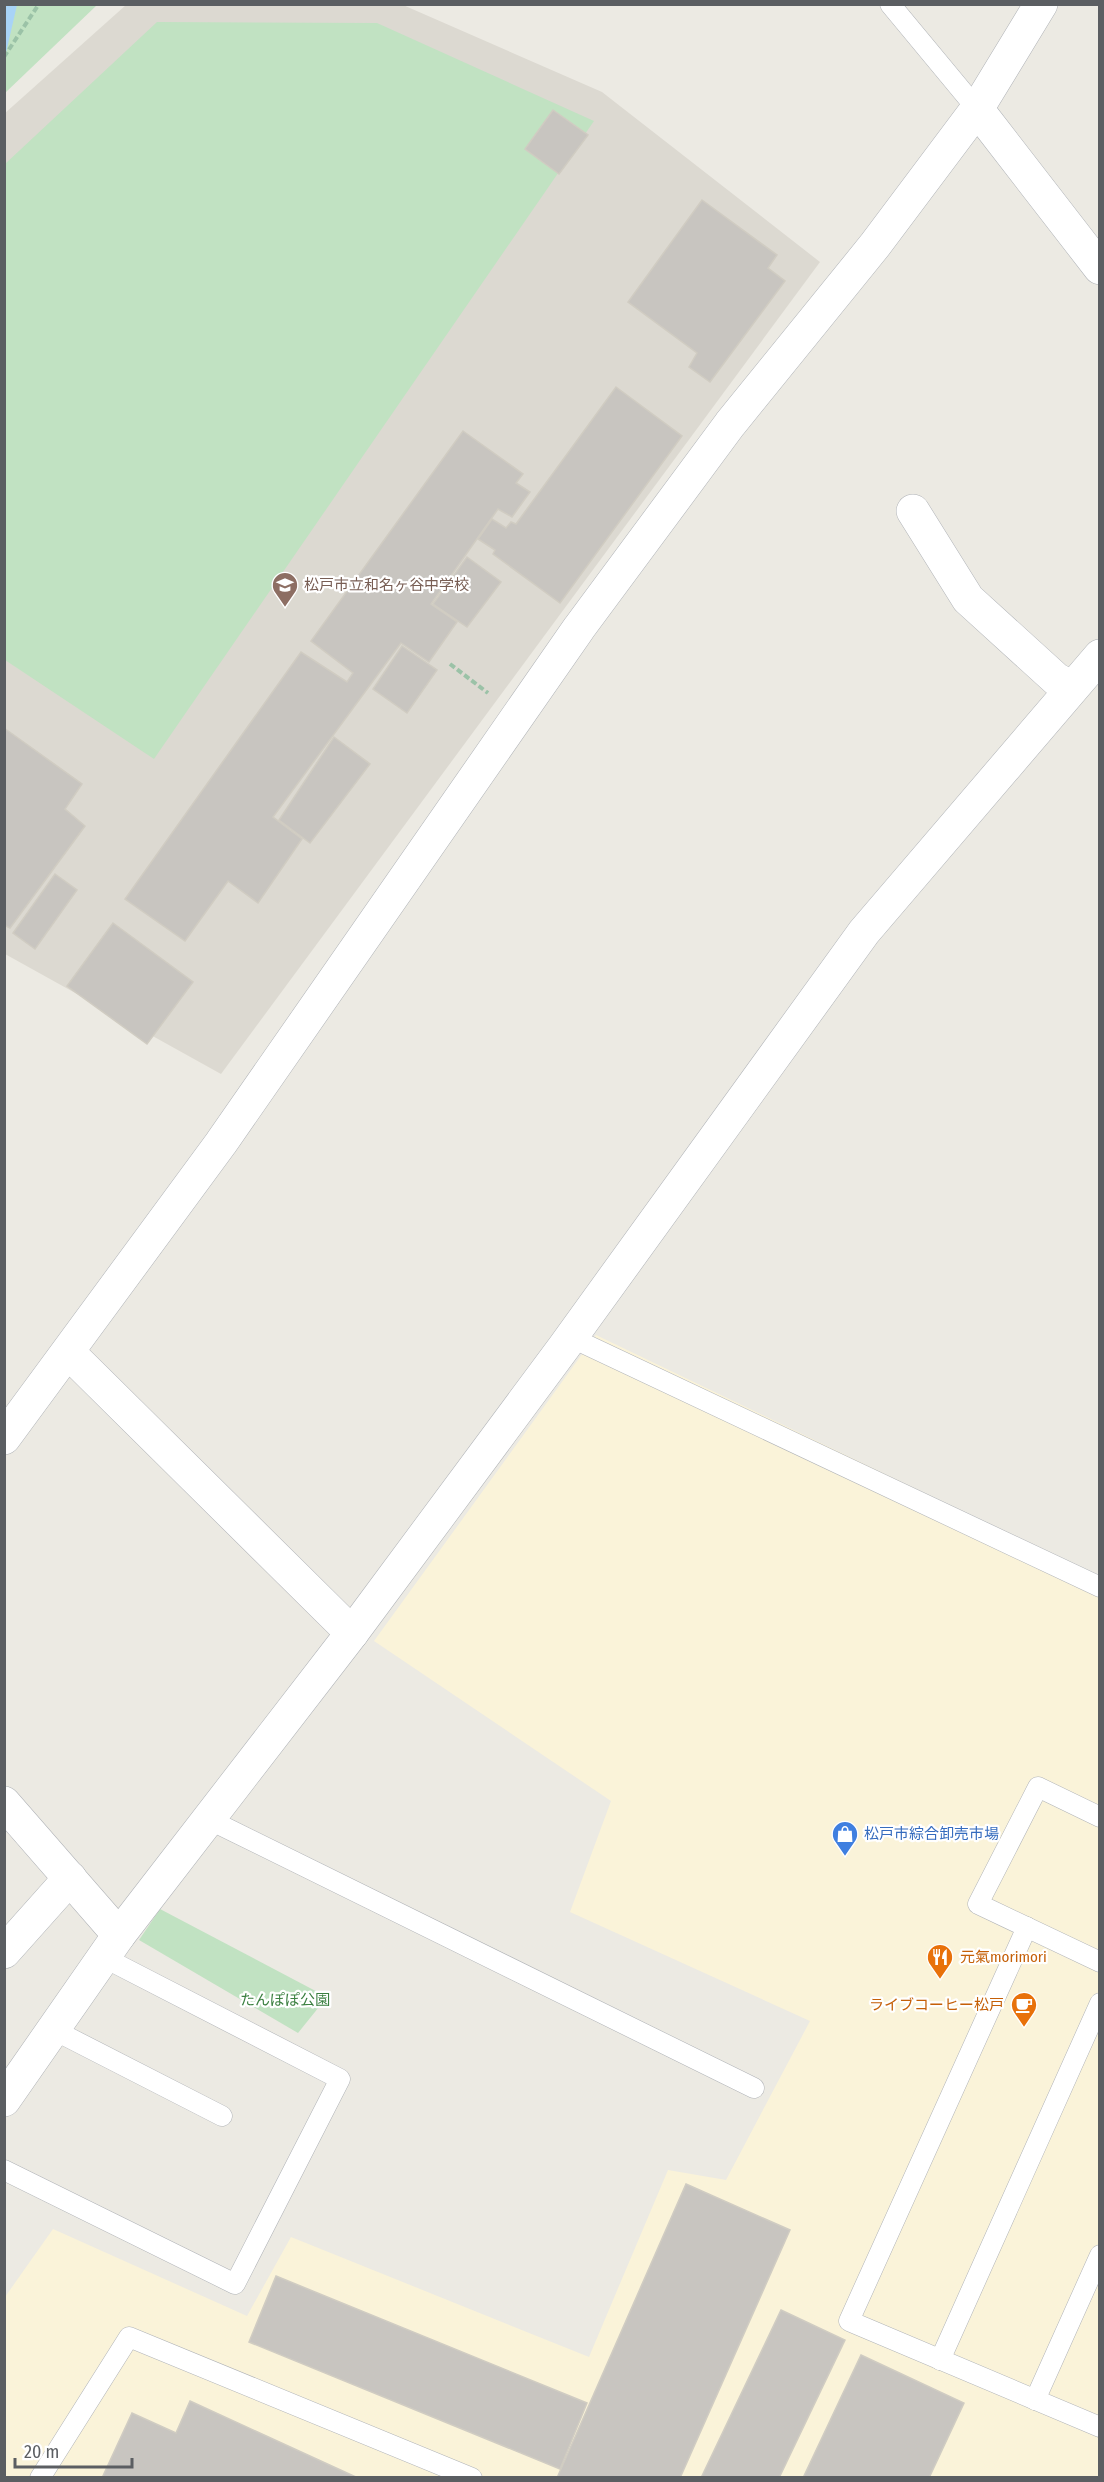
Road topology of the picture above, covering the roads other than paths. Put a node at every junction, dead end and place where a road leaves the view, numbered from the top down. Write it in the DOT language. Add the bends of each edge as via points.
graph roads {
  1 [pos="890,4"];
  2 [pos="1041,4"];
  3 [pos="977,109"];
  4 [pos="1100,268"];
  5 [pos="913,511"];
  6 [pos="1100,656"];
  7 [pos="1072,688"];
  8 [pos="570,1337"];
  9 [pos="68,1352"];
  10 [pos="4,1438"];
  11 [pos="1100,1587"];
  12 [pos="352,1634"];
  13 [pos="4,1803"];
  14 [pos="1100,1817"];
  15 [pos="208,1819"];
  16 [pos="69,1878"];
  17 [pos="1027,1927"];
  18 [pos="111,1946"];
  19 [pos="4,1952"];
  20 [pos="1100,1962"];
  21 [pos="1100,2003"];
  22 [pos="54,2030"];
  23 [pos="754,2088"];
  24 [pos="4,2100"];
  25 [pos="222,2116"];
  26 [pos="4,2170"];
  27 [pos="1100,2255"];
  28 [pos="940,2360"];
  29 [pos="1035,2400"];
  30 [pos="1100,2427"];
  31 [pos="40,2478"];
  32 [pos="472,2478"];
  1 -- 3 [label="lane"];
  2 -- 3 [label="street"];
  3 -- 4 [label="street"];
  3 -- 9 [label="street" via="730,424 579,628 228,1134"];
  5 -- 7 [label="street" via="968,598 1056,679"];
  6 -- 7 [label="street"];
  7 -- 8 [label="street" via="864,932"];
  8 -- 11 [label="lane"];
  8 -- 12 [label="street"];
  9 -- 10 [label="street"];
  9 -- 12 [label="street"];
  12 -- 15 [label="street"];
  13 -- 16 [label="street"];
  14 -- 17 [label="lane" via="1038,1787 978,1904"];
  15 -- 18 [label="street"];
  15 -- 23 [label="lane"];
  16 -- 18 [label="street"];
  16 -- 19 [label="street"];
  17 -- 20 [label="lane"];
  17 -- 28 [label="lane" via="849,2321"];
  18 -- 22 [label="street"];
  18 -- 26 [label="lane" via="340,2079 235,2284"];
  21 -- 28 [label="lane"];
  22 -- 24 [label="street"];
  22 -- 25 [label="lane"];
  27 -- 29 [label="lane"];
  28 -- 29 [label="lane"];
  29 -- 30 [label="lane"];
  31 -- 32 [label="lane" via="129,2337"];
}
